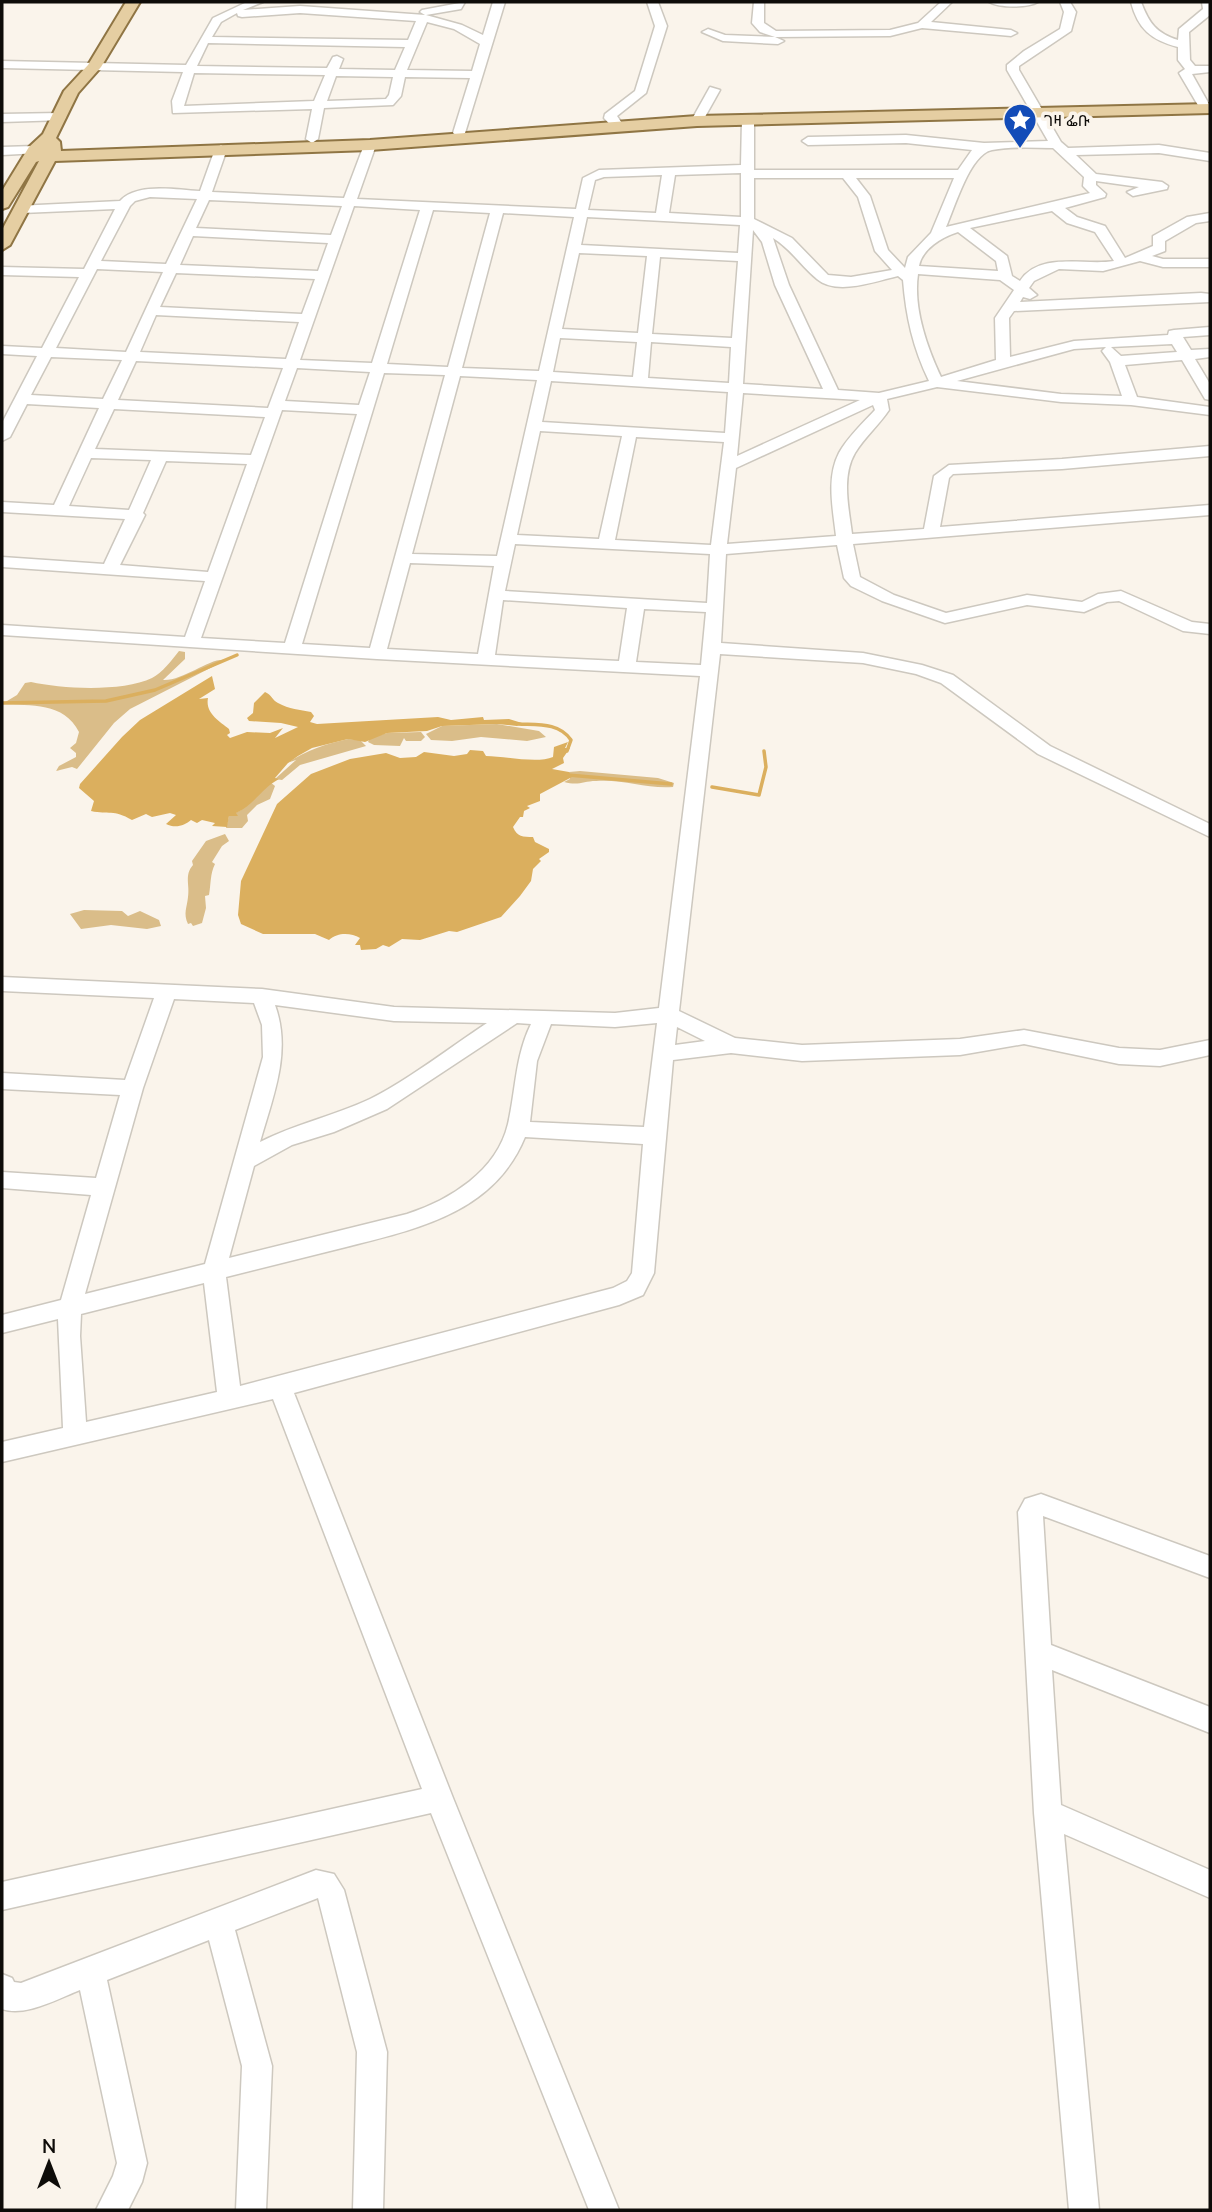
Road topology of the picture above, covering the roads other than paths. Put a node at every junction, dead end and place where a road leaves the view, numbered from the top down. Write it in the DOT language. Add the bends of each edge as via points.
graph roads {
  1 [pos="134,2"];
  2 [pos="257,2"];
  3 [pos="300,2"];
  4 [pos="460,2"];
  5 [pos="499,2"];
  6 [pos="653,2"];
  7 [pos="759,2"];
  8 [pos="947,2"];
  9 [pos="995,2"];
  10 [pos="1032,2"];
  11 [pos="1065,2"];
  12 [pos="1136,2"];
  13 [pos="1207,2"];
  14 [pos="323,8"];
  15 [pos="375,14"];
  16 [pos="422,18"];
  17 [pos="216,21"];
  18 [pos="919,26"];
  19 [pos="708,32"];
  20 [pos="1010,33"];
  21 [pos="789,38"];
  22 [pos="205,40"];
  23 [pos="345,41"];
  24 [pos="487,43"];
  25 [pos="412,44"];
  26 [pos="1183,45"];
  27 [pos="266,55"];
  28 [pos="2,65"];
  29 [pos="94,67"];
  30 [pos="192,68"];
  31 [pos="1210,69"];
  32 [pos="1192,70"];
  33 [pos="332,71"];
  34 [pos="400,73"];
  35 [pos="477,75"];
  36 [pos="1210,89"];
  37 [pos="714,90"];
  38 [pos="1195,90"];
  39 [pos="319,105"];
  40 [pos="1208,109"];
  41 [pos="1040,113"];
  42 [pos="60,117"];
  43 [pos="2,118"];
  44 [pos="800,119"];
  45 [pos="748,120"];
  46 [pos="697,121"];
  47 [pos="618,126"];
  48 [pos="459,133"];
  49 [pos="312,139"];
  50 [pos="370,145"];
  51 [pos="52,147"];
  52 [pos="983,148"];
  53 [pos="1060,148"];
  54 [pos="221,149"];
  55 [pos="2,151"];
  56 [pos="33,153"];
  57 [pos="1210,157"];
  58 [pos="2,158"];
  59 [pos="813,158"];
  60 [pos="669,171"];
  61 [pos="747,171"];
  62 [pos="962,174"];
  63 [pos="847,175"];
  64 [pos="1092,177"];
  65 [pos="1133,192"];
  66 [pos="205,195"];
  67 [pos="348,202"];
  68 [pos="2,204"];
  69 [pos="124,205"];
  70 [pos="428,205"];
  71 [pos="1057,208"];
  72 [pos="22,209"];
  73 [pos="498,209"];
  74 [pos="579,213"];
  75 [pos="662,217"];
  76 [pos="1210,217"];
  77 [pos="752,224"];
  78 [pos="960,227"];
  79 [pos="189,232"];
  80 [pos="937,234"];
  81 [pos="335,239"];
  82 [pos="2,245"];
  83 [pos="572,249"];
  84 [pos="654,253"];
  85 [pos="745,257"];
  86 [pos="1139,257"];
  87 [pos="1210,263"];
  88 [pos="1122,264"];
  89 [pos="91,269"];
  90 [pos="172,269"];
  91 [pos="2,271"];
  92 [pos="907,274"];
  93 [pos="322,275"];
  94 [pos="1005,276"];
  95 [pos="1020,289"];
  96 [pos="1210,298"];
  97 [pos="1045,303"];
  98 [pos="1012,307"];
  99 [pos="153,312"];
  100 [pos="306,318"];
  101 [pos="1210,331"];
  102 [pos="555,333"];
  103 [pos="645,338"];
  104 [pos="1177,339"];
  105 [pos="739,343"];
  106 [pos="1104,343"];
  107 [pos="2,350"];
  108 [pos="48,352"];
  109 [pos="1210,353"];
  110 [pos="1185,354"];
  111 [pos="130,357"];
  112 [pos="1117,361"];
  113 [pos="1003,362"];
  114 [pos="290,365"];
  115 [pos="378,369"];
  116 [pos="454,373"];
  117 [pos="547,376"];
  118 [pos="640,381"];
  119 [pos="937,383"];
  120 [pos="734,387"];
  121 [pos="834,394"];
  122 [pos="879,397"];
  123 [pos="23,399"];
  124 [pos="1131,401"];
  125 [pos="109,403"];
  126 [pos="1208,408"];
  127 [pos="274,409"];
  128 [pos="365,410"];
  129 [pos="535,426"];
  130 [pos="630,432"];
  131 [pos="2,437"];
  132 [pos="732,438"];
  133 [pos="1210,451"];
  134 [pos="85,453"];
  135 [pos="161,456"];
  136 [pos="255,460"];
  137 [pos="726,467"];
  138 [pos="2,506"];
  139 [pos="60,509"];
  140 [pos="1210,510"];
  141 [pos="137,515"];
  142 [pos="931,532"];
  143 [pos="844,538"];
  144 [pos="508,539"];
  145 [pos="606,544"];
  146 [pos="718,550"];
  147 [pos="401,558"];
  148 [pos="504,561"];
  149 [pos="2,562"];
  150 [pos="110,570"];
  151 [pos="214,577"];
  152 [pos="496,595"];
  153 [pos="636,604"];
  154 [pos="715,608"];
  155 [pos="1210,629"];
  156 [pos="2,630"];
  157 [pos="191,642"];
  158 [pos="292,648"];
  159 [pos="712,648"];
  160 [pos="377,654"];
  161 [pos="486,659"];
  162 [pos="627,668"];
  163 [pos="709,671"];
  164 [pos="1210,831"];
  165 [pos="2,984"];
  166 [pos="167,991"];
  167 [pos="262,996"];
  168 [pos="668,1014"];
  169 [pos="513,1016"];
  170 [pos="545,1016"];
  171 [pos="731,1045"];
  172 [pos="1210,1048"];
  173 [pos="665,1054"];
  174 [pos="2,1081"];
  175 [pos="133,1088"];
  176 [pos="517,1129"];
  177 [pos="654,1136"];
  178 [pos="244,1161"];
  179 [pos="2,1180"];
  180 [pos="105,1187"];
  181 [pos="214,1272"];
  182 [pos="70,1307"];
  183 [pos="2,1324"];
  184 [pos="280,1387"];
  185 [pos="230,1398"];
  186 [pos="75,1434"];
  187 [pos="2,1452"];
  188 [pos="1210,1567"];
  189 [pos="1037,1652"];
  190 [pos="1210,1720"];
  191 [pos="439,1798"];
  192 [pos="1048,1813"];
  193 [pos="1210,1884"];
  194 [pos="2,1896"];
  195 [pos="219,1923"];
  196 [pos="91,1972"];
  197 [pos="2,1988"];
  198 [pos="111,2210"];
  199 [pos="251,2210"];
  200 [pos="368,2210"];
  201 [pos="604,2210"];
  202 [pos="1084,2210"];
  1 -- 29 [label="main road"];
  2 -- 17 [label="street"];
  3 -- 14 [label="street"];
  4 -- 15 [label="street" via="450,10"];
  5 -- 24 [label="street"];
  6 -- 47 [label="street" via="661,26 640,93 611,114"];
  7 -- 21 [label="street" via="755,17 763,31"];
  8 -- 18 [label="street"];
  9 -- 10 [label="street"];
  11 -- 41 [label="street" via="1070,12 1065,31 1013,65"];
  12 -- 26 [label="street" via="1149,33"];
  13 -- 26 [label="street" via="1209,10 1183,31"];
  14 -- 15 [label="street"];
  14 -- 17 [label="street" via="249,12"];
  15 -- 16 [label="street"];
  16 -- 24 [label="street" via="456,26"];
  16 -- 25 [label="street"];
  17 -- 22 [label="street"];
  18 -- 20 [label="street"];
  18 -- 21 [label="street" via="887,36"];
  19 -- 21 [label="street" via="742,40"];
  22 -- 27 [label="street"];
  22 -- 30 [label="street"];
  23 -- 25 [label="street"];
  23 -- 27 [label="street"];
  23 -- 33 [label="street"];
  24 -- 35 [label="street"];
  25 -- 34 [label="street"];
  26 -- 32 [label="street" via="1184,60"];
  27 -- 30 [label="street"];
  27 -- 33 [label="street"];
  28 -- 29 [label="street"];
  29 -- 30 [label="street"];
  29 -- 42 [label="main road" via="72,91"];
  30 -- 39 [label="street" via="177,110"];
  31 -- 32 [label="street"];
  32 -- 38 [label="street" via="1185,73"];
  33 -- 34 [label="street"];
  33 -- 39 [label="street"];
  34 -- 35 [label="street"];
  34 -- 39 [label="street" via="389,102"];
  35 -- 48 [label="street"];
  36 -- 38 [label="street"];
  37 -- 46 [label="street"];
  38 -- 40 [label="street"];
  39 -- 49 [label="street"];
  40 -- 41 [label="main road"];
  41 -- 44 [label="main road"];
  41 -- 53 [label="street"];
  42 -- 43 [label="street"];
  42 -- 51 [label="main road"];
  44 -- 45 [label="main road"];
  44 -- 59 [label="street"];
  45 -- 46 [label="main road"];
  45 -- 61 [label="street"];
  46 -- 47 [label="main road"];
  47 -- 48 [label="main road"];
  47 -- 50 [label="main road"];
  48 -- 49 [label="main road"];
  49 -- 51 [label="main road"];
  50 -- 54 [label="main road"];
  50 -- 67 [label="street"];
  51 -- 54 [label="main road"];
  51 -- 56 [label="main road"];
  51 -- 72 [label="main road"];
  52 -- 53 [label="street"];
  52 -- 59 [label="street" via="906,139"];
  52 -- 62 [label="street" via="972,156"];
  53 -- 57 [label="street" via="1158,149"];
  53 -- 64 [label="street"];
  54 -- 66 [label="street"];
  55 -- 56 [label="street"];
  56 -- 58 [label="street"];
  56 -- 68 [label="main road"];
  59 -- 61 [label="street"];
  59 -- 63 [label="street"];
  60 -- 61 [label="street"];
  60 -- 74 [label="street" via="594,175 589,178"];
  60 -- 75 [label="street"];
  61 -- 77 [label="street"];
  62 -- 63 [label="street"];
  62 -- 80 [label="street"];
  63 -- 92 [label="street" via="864,196 882,251"];
  64 -- 65 [label="street" via="1162,186"];
  64 -- 71 [label="street" via="1090,186 1100,194"];
  66 -- 67 [label="street"];
  66 -- 69 [label="street" via="150,193 130,198"];
  66 -- 79 [label="street"];
  67 -- 70 [label="street"];
  67 -- 81 [label="street"];
  69 -- 72 [label="street"];
  69 -- 89 [label="street"];
  70 -- 73 [label="street"];
  70 -- 115 [label="street"];
  71 -- 78 [label="street"];
  71 -- 88 [label="street" via="1072,220 1100,229"];
  72 -- 82 [label="main road"];
  73 -- 74 [label="street"];
  73 -- 116 [label="street"];
  74 -- 75 [label="street"];
  74 -- 83 [label="street"];
  75 -- 77 [label="street"];
  76 -- 86 [label="street" via="1158,239 1160,248"];
  77 -- 85 [label="street"];
  77 -- 92 [label="street" via="785,237 829,281"];
  77 -- 121 [label="street" via="769,242 782,285"];
  78 -- 80 [label="street"];
  78 -- 94 [label="street" via="1002,259"];
  79 -- 81 [label="street"];
  79 -- 90 [label="street"];
  80 -- 92 [label="street" via="918,253"];
  81 -- 93 [label="street"];
  83 -- 84 [label="street"];
  83 -- 102 [label="street"];
  84 -- 85 [label="street"];
  84 -- 103 [label="street"];
  85 -- 105 [label="street"];
  86 -- 87 [label="street" via="1163,263"];
  86 -- 88 [label="street"];
  88 -- 95 [label="street" via="1056,265 1029,278"];
  89 -- 90 [label="street"];
  89 -- 91 [label="street"];
  89 -- 108 [label="street"];
  90 -- 93 [label="street"];
  90 -- 99 [label="street"];
  92 -- 94 [label="street"];
  92 -- 119 [label="street" via="922,351"];
  93 -- 100 [label="street"];
  94 -- 95 [label="street"];
  95 -- 97 [label="street"];
  95 -- 98 [label="street"];
  96 -- 97 [label="street"];
  97 -- 98 [label="street"];
  98 -- 113 [label="street" via="1000,326"];
  99 -- 100 [label="street"];
  99 -- 111 [label="street"];
  100 -- 114 [label="street"];
  101 -- 104 [label="street" via="1176,333"];
  102 -- 103 [label="street"];
  102 -- 117 [label="street"];
  103 -- 105 [label="street"];
  103 -- 118 [label="street"];
  104 -- 106 [label="street"];
  104 -- 110 [label="street"];
  105 -- 120 [label="street"];
  106 -- 112 [label="street"];
  106 -- 113 [label="street" via="1074,345"];
  107 -- 108 [label="street"];
  108 -- 111 [label="street"];
  108 -- 123 [label="street"];
  109 -- 110 [label="street"];
  110 -- 112 [label="street"];
  110 -- 126 [label="street"];
  111 -- 114 [label="street"];
  111 -- 125 [label="street"];
  112 -- 124 [label="street"];
  113 -- 119 [label="street"];
  114 -- 115 [label="street"];
  114 -- 127 [label="street"];
  115 -- 116 [label="street"];
  115 -- 128 [label="street"];
  116 -- 117 [label="street"];
  116 -- 147 [label="street"];
  117 -- 118 [label="street"];
  117 -- 129 [label="street"];
  118 -- 120 [label="street"];
  119 -- 122 [label="street"];
  119 -- 124 [label="street"];
  120 -- 121 [label="street"];
  120 -- 132 [label="street"];
  121 -- 122 [label="street"];
  122 -- 137 [label="street"];
  122 -- 143 [label="street" via="882,410 842,463 839,493"];
  123 -- 125 [label="street"];
  123 -- 131 [label="street"];
  124 -- 126 [label="street"];
  125 -- 127 [label="street"];
  125 -- 134 [label="street"];
  127 -- 128 [label="street"];
  127 -- 136 [label="street"];
  128 -- 158 [label="street"];
  129 -- 130 [label="street"];
  129 -- 144 [label="street"];
  130 -- 132 [label="street"];
  130 -- 145 [label="street"];
  132 -- 137 [label="street"];
  133 -- 142 [label="street" via="949,470 942,476"];
  134 -- 135 [label="street"];
  134 -- 139 [label="street"];
  135 -- 136 [label="street"];
  135 -- 141 [label="street"];
  136 -- 151 [label="street"];
  137 -- 146 [label="street"];
  138 -- 139 [label="street"];
  139 -- 141 [label="street"];
  140 -- 142 [label="street"];
  141 -- 150 [label="street"];
  142 -- 143 [label="street"];
  143 -- 146 [label="street"];
  143 -- 155 [label="street" via="857,583 932,615 963,616 1033,600 1084,607 1104,597 1121,596 1182,625"];
  144 -- 145 [label="street"];
  144 -- 148 [label="street"];
  145 -- 146 [label="street"];
  146 -- 154 [label="street"];
  147 -- 148 [label="street"];
  147 -- 160 [label="street"];
  148 -- 152 [label="street"];
  149 -- 150 [label="street"];
  150 -- 151 [label="street"];
  151 -- 157 [label="street"];
  152 -- 153 [label="street"];
  152 -- 161 [label="street"];
  153 -- 154 [label="street"];
  153 -- 162 [label="street"];
  154 -- 159 [label="street"];
  156 -- 157 [label="street"];
  157 -- 158 [label="street"];
  158 -- 160 [label="street"];
  159 -- 163 [label="street"];
  159 -- 164 [label="street" via="877,660 935,673 1044,750"];
  160 -- 161 [label="street"];
  161 -- 162 [label="street"];
  162 -- 163 [label="street"];
  163 -- 168 [label="street"];
  165 -- 166 [label="street"];
  166 -- 167 [label="street"];
  166 -- 175 [label="street"];
  167 -- 169 [label="street" via="394,1014"];
  167 -- 178 [label="street" via="272,1025 273,1057"];
  168 -- 170 [label="street" via="615,1020"];
  168 -- 171 [label="street"];
  168 -- 173 [label="street"];
  169 -- 170 [label="street"];
  169 -- 178 [label="street" via="380,1103 285,1139"];
  170 -- 176 [label="street" via="527,1060"];
  171 -- 172 [label="street" via="802,1053 973,1047 1024,1037 1152,1058"];
  171 -- 173 [label="street"];
  173 -- 177 [label="street"];
  174 -- 175 [label="street"];
  175 -- 180 [label="street"];
  176 -- 177 [label="street"];
  176 -- 181 [label="street" via="501,1163 488,1178 428,1216"];
  177 -- 184 [label="street" via="643,1273 635,1288"];
  178 -- 181 [label="street"];
  179 -- 180 [label="street"];
  180 -- 182 [label="street"];
  181 -- 182 [label="street"];
  181 -- 185 [label="street"];
  182 -- 183 [label="street"];
  182 -- 186 [label="street"];
  184 -- 185 [label="street"];
  184 -- 191 [label="street"];
  185 -- 186 [label="street"];
  186 -- 187 [label="street"];
  188 -- 189 [label="street" via="1050,1506 1033,1506"];
  189 -- 190 [label="street"];
  189 -- 192 [label="street"];
  191 -- 194 [label="street"];
  191 -- 201 [label="street"];
  192 -- 193 [label="street"];
  192 -- 202 [label="street"];
  195 -- 196 [label="street"];
  195 -- 199 [label="street" via="257,2066"];
  195 -- 200 [label="street" via="316,1884 330,1890 372,2052"];
  196 -- 197 [label="street" via="21,1997 6,1996"];
  196 -- 198 [label="street" via="132,2163"];
}
